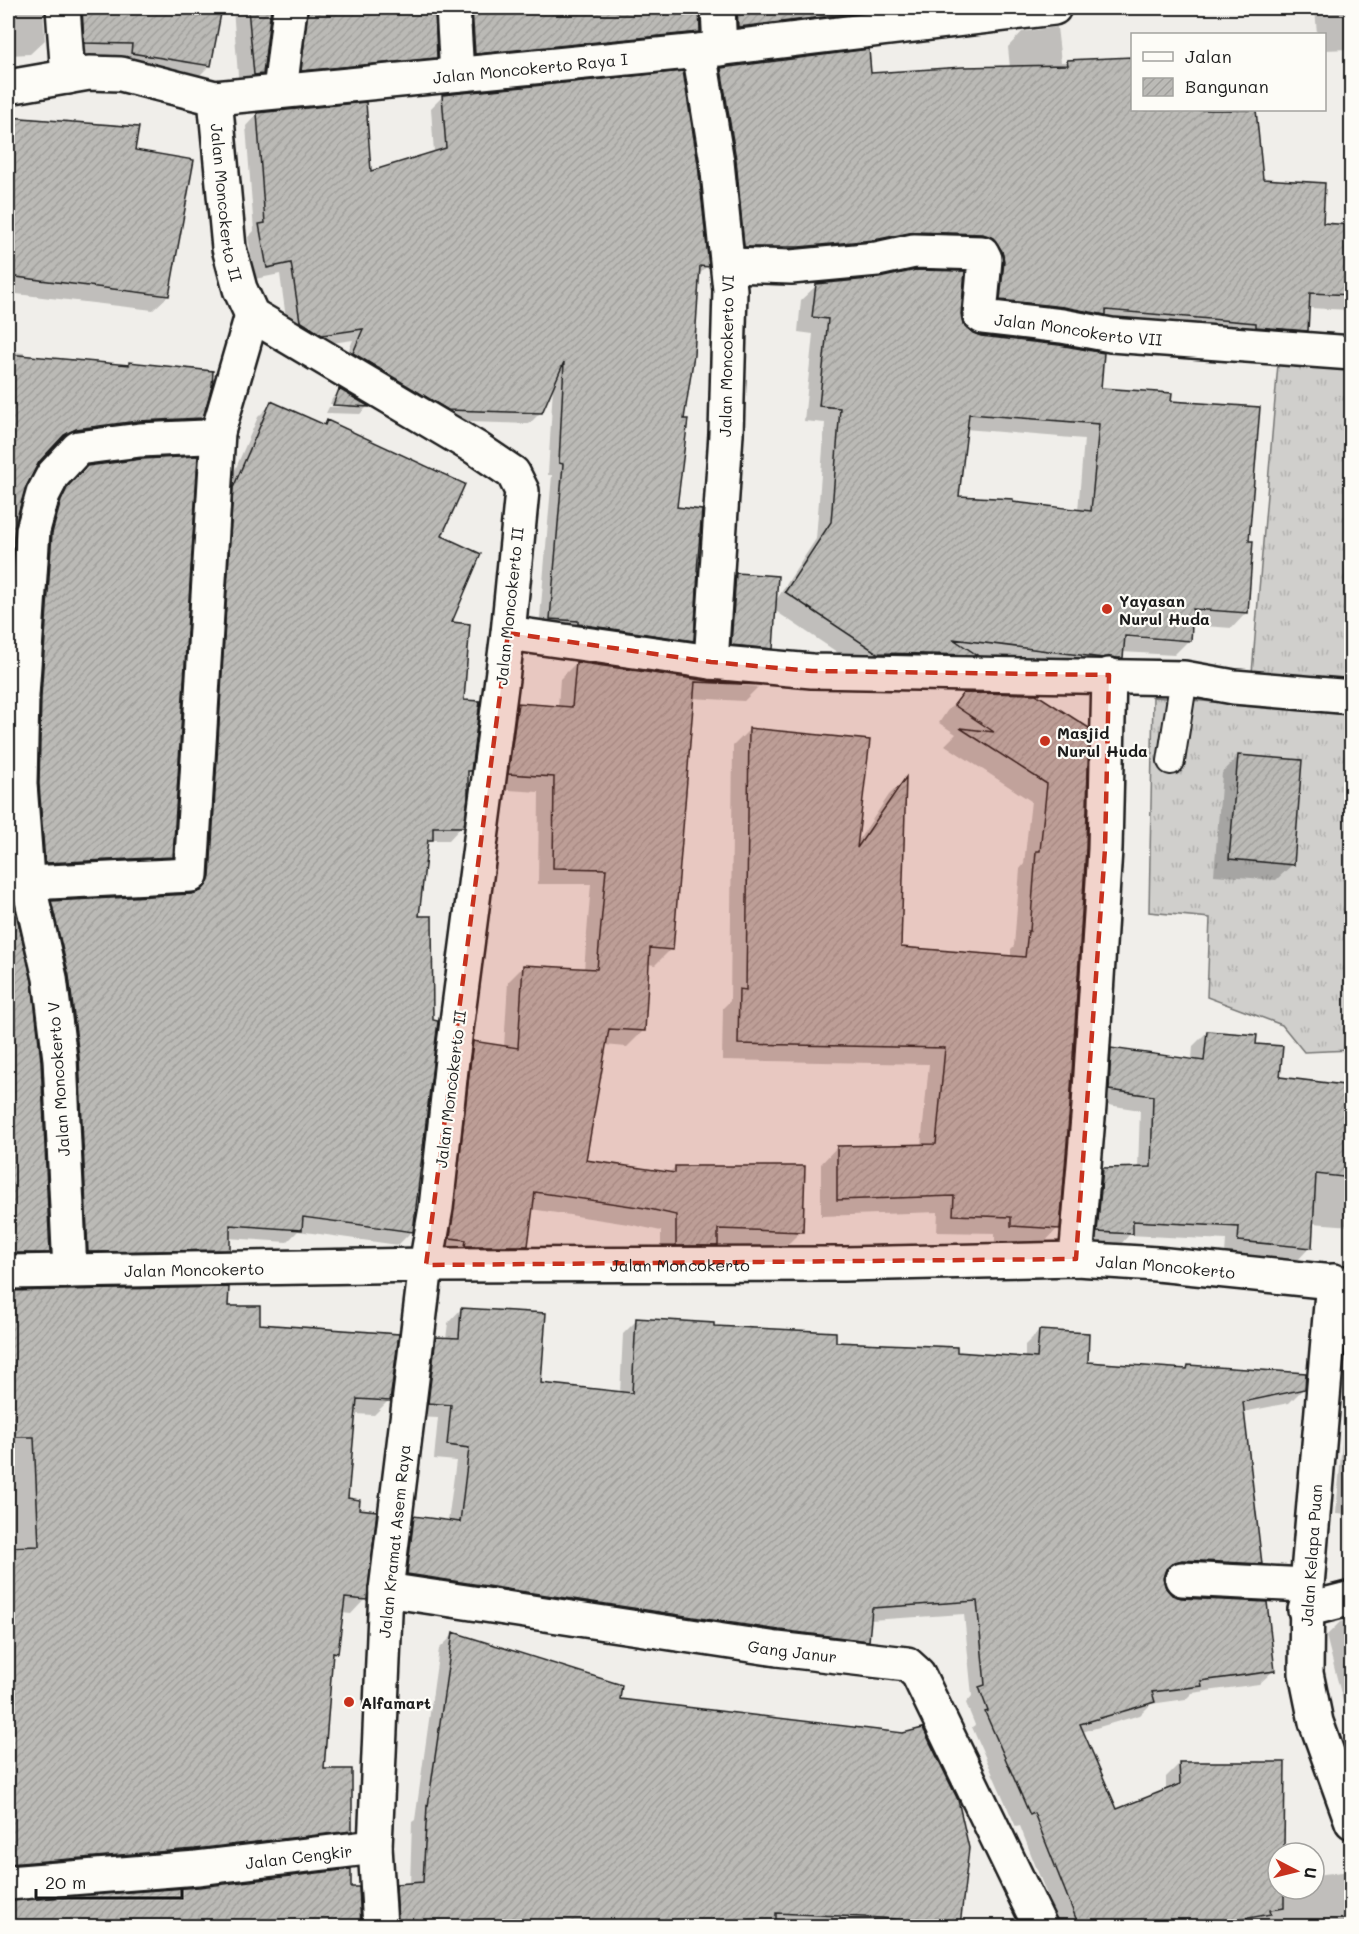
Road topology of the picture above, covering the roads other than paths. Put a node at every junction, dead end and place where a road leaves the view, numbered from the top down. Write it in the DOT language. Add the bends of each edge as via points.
graph roads {
  1 [pos="63,8"];
  2 [pos="290,8"];
  3 [pos="453,8"];
  4 [pos="718,8"];
  5 [pos="1054,8"];
  6 [pos="710,50"];
  7 [pos="457,74"];
  8 [pos="68,77"];
  9 [pos="8,87"];
  10 [pos="280,91"];
  11 [pos="215,98"];
  12 [pos="728,265"];
  13 [pos="252,315"];
  14 [pos="1352,353"];
  15 [pos="218,432"];
  16 [pos="508,633"];
  17 [pos="711,662"];
  18 [pos="1108,675"];
  19 [pos="1184,678"];
  20 [pos="1352,697"];
  21 [pos="1171,761"];
  22 [pos="29,883"];
  23 [pos="1076,1259"];
  24 [pos="426,1265"];
  25 [pos="70,1271"];
  26 [pos="8,1272"];
  27 [pos="1342,1283"];
  28 [pos="1182,1579"];
  29 [pos="386,1590"];
  30 [pos="1306,1597"];
  31 [pos="1352,1599"];
  32 [pos="1352,1822"];
  33 [pos="375,1847"];
  34 [pos="8,1883"];
  35 [pos="380,1926"];
  36 [pos="1040,1926"];
  1 -- 8 [label="street"];
  2 -- 10 [label="street"];
  3 -- 7 [label="street"];
  4 -- 6 [label="street, Jalan Moncokerto VI"];
  5 -- 6 [label="street, Jalan Moncokerto Raya I"];
  6 -- 7 [label="street, Jalan Moncokerto Raya I"];
  6 -- 12 [label="street, Jalan Moncokerto VI"];
  7 -- 10 [label="street, Jalan Moncokerto Raya I"];
  8 -- 9 [label="street, Jalan Moncokerto Raya I"];
  8 -- 11 [label="street, Jalan Moncokerto Raya I" via="121,74"];
  10 -- 11 [label="street, Jalan Moncokerto Raya I"];
  11 -- 13 [label="street, Jalan Moncokerto II" via="229,248"];
  12 -- 14 [label="street, Jalan Moncokerto VII" via="791,267 914,252 982,253 983,317 1111,335"];
  12 -- 17 [label="street, Jalan Moncokerto VI" via="728,376"];
  13 -- 15 [label="street"];
  13 -- 16 [label="street, Jalan Moncokerto II" via="513,473 522,491"];
  15 -- 22 [label="street, Jalan Moncokerto V" via="205,437 78,448 53,475 44,494 33,530 22,696 20,784"];
  15 -- 22 [label="street" via="190,875"];
  16 -- 17 [label="street"];
  16 -- 24 [label="street, Jalan Moncokerto II"];
  17 -- 18 [label="street" via="812,670"];
  18 -- 19 [label="street"];
  18 -- 23 [label="street" via="1104,861"];
  19 -- 20 [label="street" via="1234,687"];
  19 -- 21 [label="lane"];
  22 -- 25 [label="street, Jalan Moncokerto V" via="50,978 60,1059"];
  23 -- 24 [label="street, Jalan Moncokerto"];
  23 -- 27 [label="street, Jalan Moncokerto"];
  24 -- 25 [label="street, Jalan Moncokerto"];
  24 -- 29 [label="street, Jalan Kramat Asem Raya"];
  25 -- 26 [label="street, Jalan Moncokerto"];
  27 -- 30 [label="street, Jalan Kelapa Puan"];
  28 -- 30 [label="street"];
  29 -- 33 [label="street, Jalan Kramat Asem Raya"];
  29 -- 36 [label="street, Gang Janur" via="777,1649 907,1664 918,1674"];
  30 -- 31 [label="street"];
  30 -- 32 [label="street, Jalan Kelapa Puan" via="1306,1672 1316,1722"];
  33 -- 34 [label="street, Jalan Cengkir" via="198,1868"];
  33 -- 35 [label="street, Jalan Kramat Asem Raya"];
}
